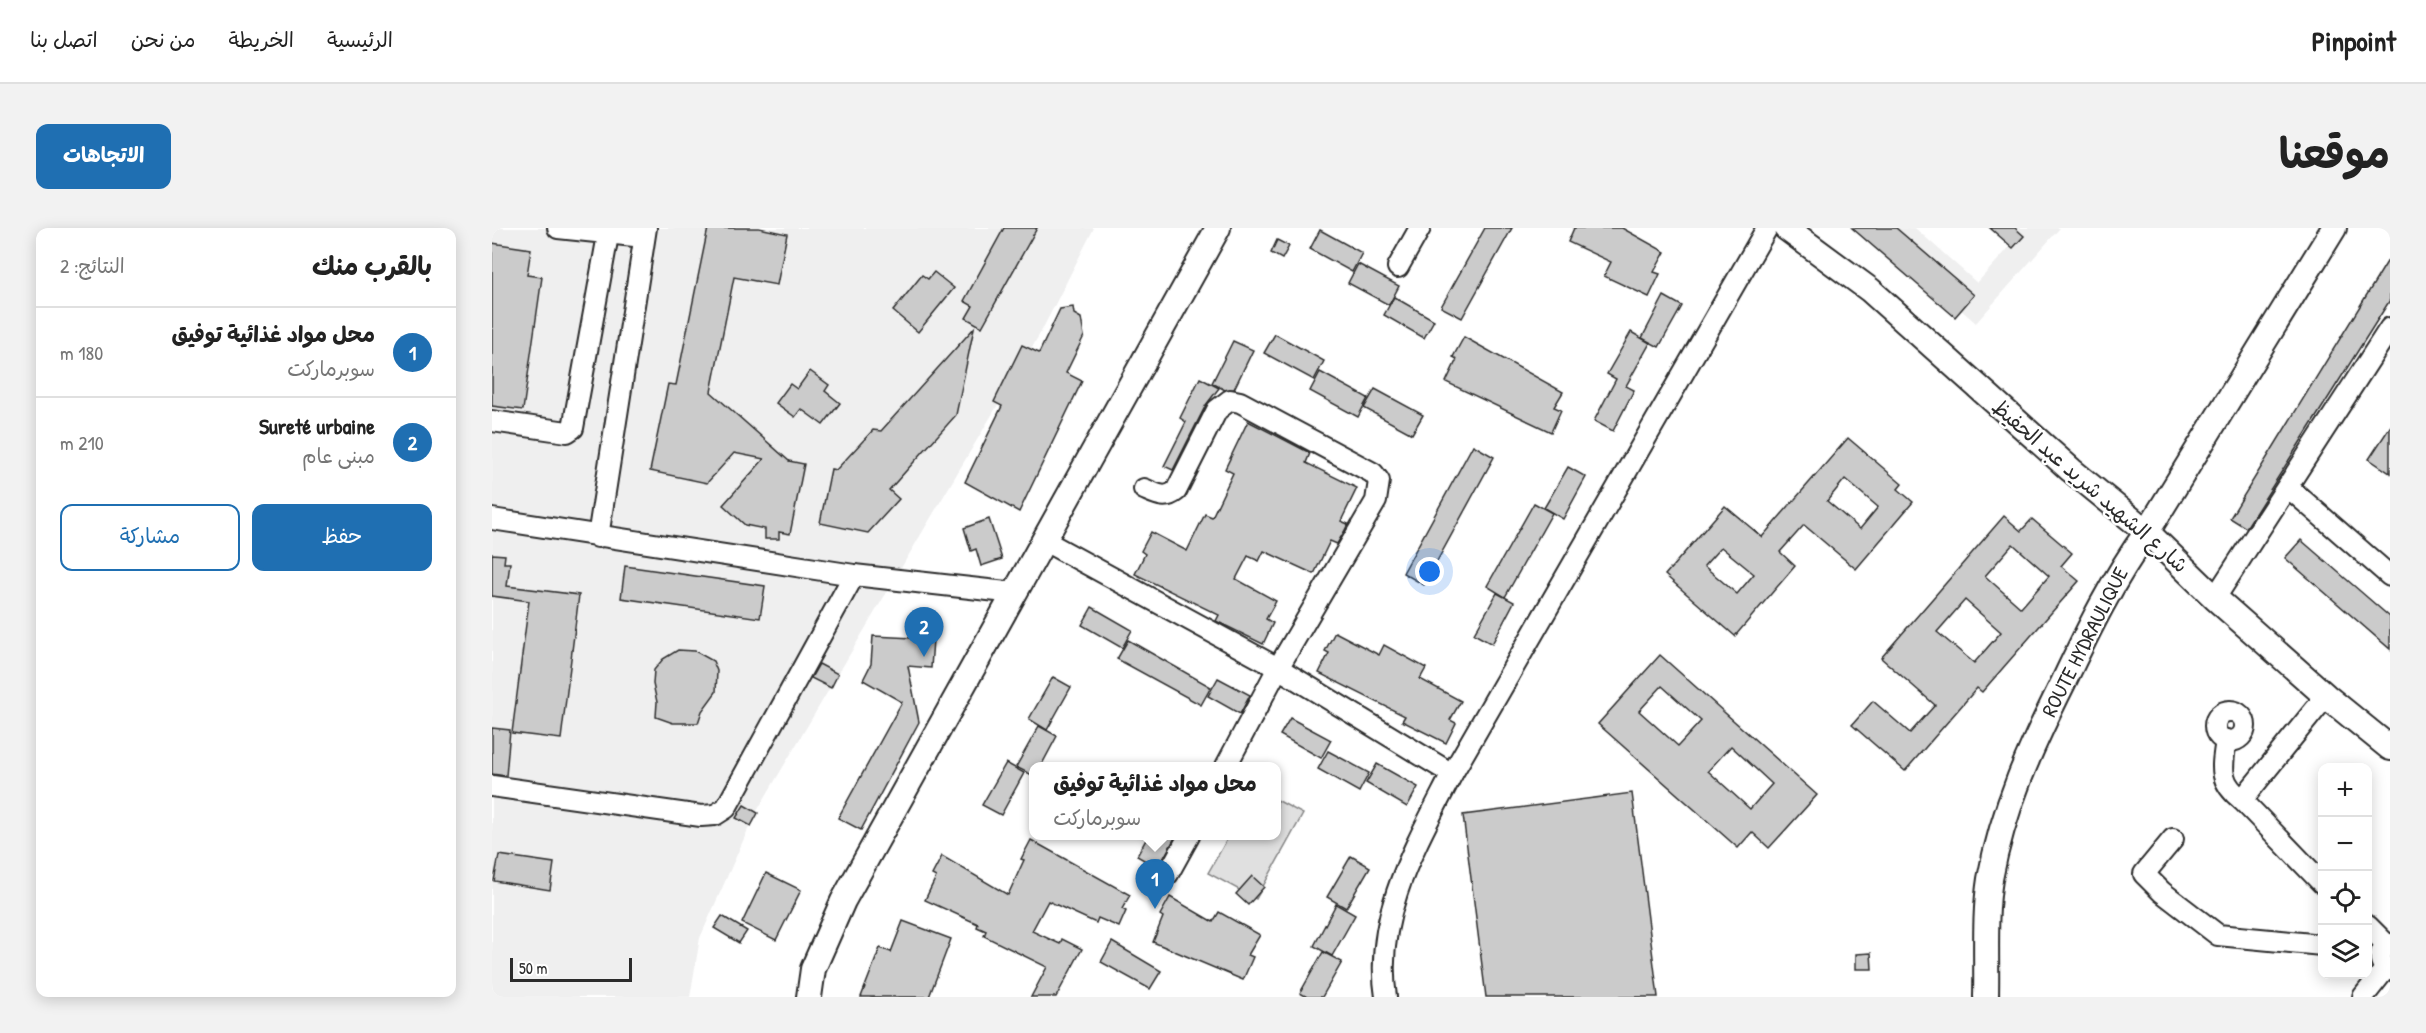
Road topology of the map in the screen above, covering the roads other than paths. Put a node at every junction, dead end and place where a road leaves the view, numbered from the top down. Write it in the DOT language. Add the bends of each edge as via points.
graph roads {
  1 [pos="558,228"];
  2 [pos="1218,228"];
  3 [pos="1419,228"];
  4 [pos="1767,228"];
  5 [pos="1786,228"];
  6 [pos="2334,228"];
  7 [pos="645,232"];
  8 [pos="608,235"];
  9 [pos="1398,267"];
  10 [pos="2390,328"];
  11 [pos="492,421"];
  12 [pos="2289,488"];
  13 [pos="1144,489"];
  14 [pos="492,519"];
  15 [pos="2147,532"];
  16 [pos="598,537"];
  17 [pos="1043,540"];
  18 [pos="854,575"];
  19 [pos="2390,576"];
  20 [pos="1015,593"];
  21 [pos="2215,598"];
  22 [pos="1278,668"];
  23 [pos="2326,696"];
  24 [pos="2226,740"];
  25 [pos="2390,748"];
  26 [pos="1228,762"];
  27 [pos="1452,774"];
  28 [pos="492,786"];
  29 [pos="2242,800"];
  30 [pos="2172,839"];
  31 [pos="1187,840"];
  32 [pos="1168,874"];
  33 [pos="2318,879"];
  34 [pos="2372,935"];
  35 [pos="2318,945"];
  36 [pos="2384,956"];
  37 [pos="809,997"];
  38 [pos="1386,997"];
  39 [pos="1986,997"];
  40 [pos="2363,997"];
  1 -- 8 [label="street"];
  2 -- 17 [label="main road"];
  3 -- 9 [label="street"];
  4 -- 27 [label="street"];
  5 -- 15 [label="main road, شارع الشهيد شريد عبد الحفيظ" via="1870,290 2071,470"];
  6 -- 15 [label="main road, ROUTE HYDRAULIQUE"];
  7 -- 8 [label="street"];
  7 -- 16 [label="street"];
  8 -- 11 [label="street" via="573,428 567,432"];
  10 -- 12 [label="street"];
  12 -- 19 [label="street"];
  12 -- 21 [label="street"];
  13 -- 22 [label="street" via="1162,496 1176,491 1217,410 1230,400 1373,473 1379,481 1376,501"];
  14 -- 16 [label="street"];
  15 -- 21 [label="main road, شارع الشهيد شريد عبد الحفيظ"];
  15 -- 39 [label="main road, ROUTE HYDRAULIQUE" via="2122,566 2086,631 2036,735 2002,822 1990,881"];
  16 -- 18 [label="street"];
  17 -- 20 [label="main road"];
  17 -- 22 [label="street"];
  18 -- 20 [label="street"];
  18 -- 28 [label="street" via="726,808 715,815"];
  20 -- 37 [label="main road" via="843,901 813,969"];
  21 -- 23 [label="main road, شارع الشهيد شريد عبد الحفيظ"];
  22 -- 26 [label="street"];
  22 -- 27 [label="street"];
  23 -- 25 [label="main road, شارع الشهيد شريد عبد الحفيظ"];
  23 -- 29 [label="street"];
  24 -- 29 [label="street" via="2222,770 2227,789"];
  27 -- 38 [label="street" via="1396,889 1382,973"];
  29 -- 33 [label="street"];
  30 -- 35 [label="street" via="2144,874 2218,935"];
  31 -- 32 [label="street"];
  34 -- 36 [label="street"];
  36 -- 40 [label="street"];
}
